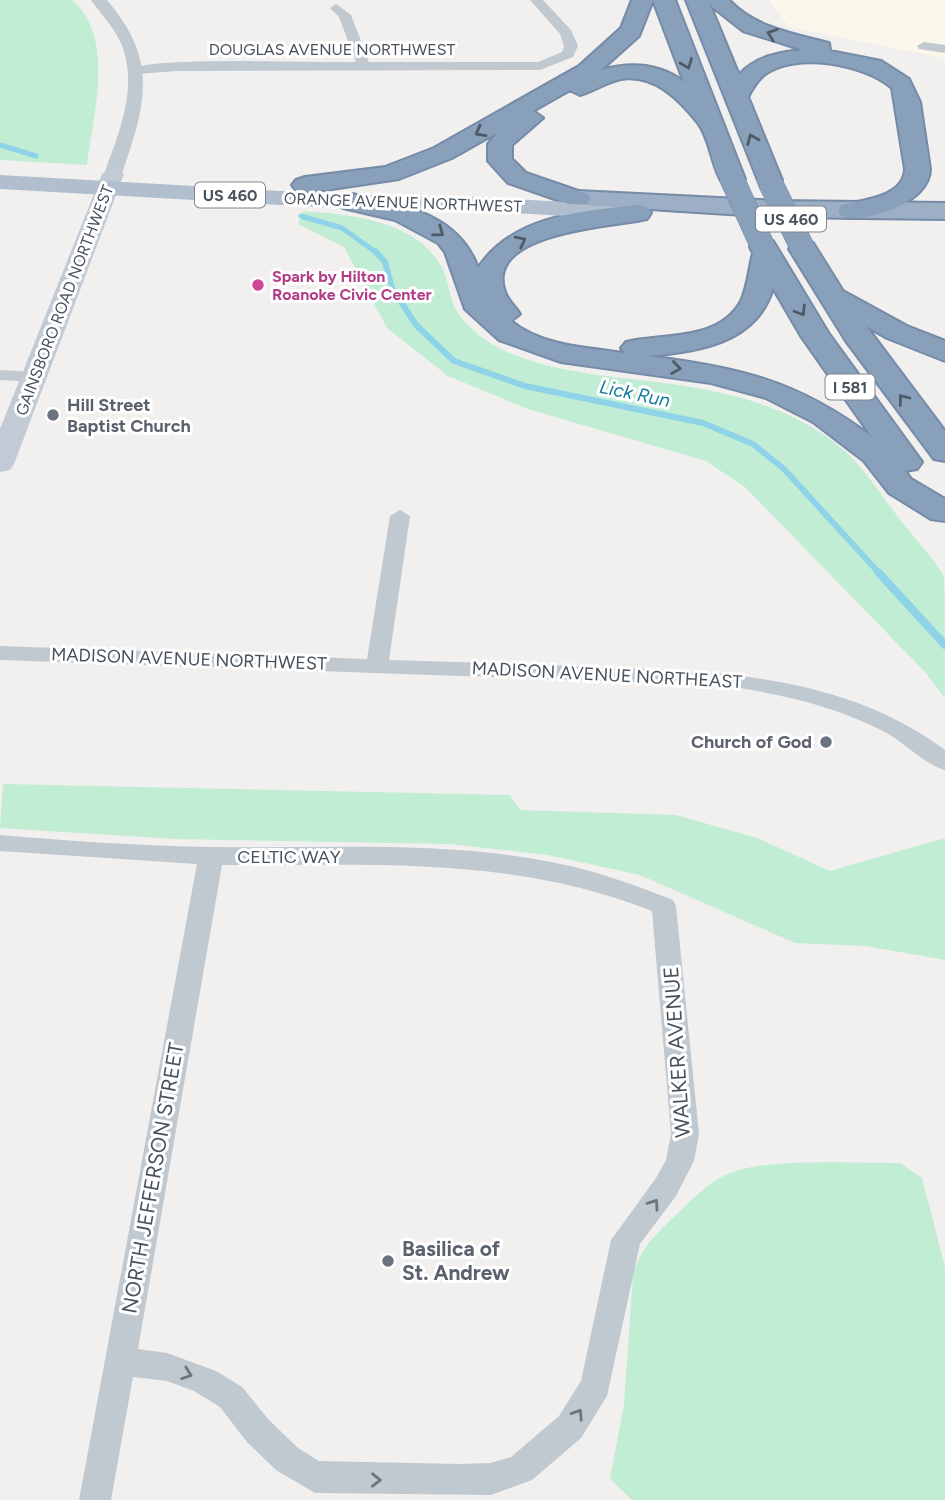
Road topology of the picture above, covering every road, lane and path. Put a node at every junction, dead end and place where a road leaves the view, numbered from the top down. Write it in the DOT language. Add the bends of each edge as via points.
graph roads {
  1 [pos="99,0"];
  2 [pos="643,0"];
  3 [pos="664,0"];
  4 [pos="698,0"];
  5 [pos="717,0"];
  6 [pos="539,3"];
  7 [pos="336,8"];
  8 [pos="924,46"];
  9 [pos="945,48"];
  10 [pos="364,67"];
  11 [pos="137,70"];
  12 [pos="735,98"];
  13 [pos="709,120"];
  14 [pos="0,168"];
  15 [pos="111,181"];
  16 [pos="0,182"];
  17 [pos="941,184"];
  18 [pos="305,185"];
  19 [pos="578,199"];
  20 [pos="352,202"];
  21 [pos="851,211"];
  22 [pos="945,211"];
  23 [pos="638,213"];
  24 [pos="945,221"];
  25 [pos="765,250"];
  26 [pos="830,294"];
  27 [pos="945,352"];
  28 [pos="0,375"];
  29 [pos="34,377"];
  30 [pos="945,452"];
  31 [pos="0,464"];
  32 [pos="944,513"];
  33 [pos="400,516"];
  34 [pos="0,653"];
  35 [pos="377,666"];
  36 [pos="945,762"];
  37 [pos="0,843"];
  38 [pos="211,856"];
  39 [pos="578,877"];
  40 [pos="120,1361"];
  41 [pos="95,1500"];
  1 -- 11 [label="street" via="123,31"];
  2 -- 18 [label="highway, one-way" via="631,31 587,71 435,157 390,174"];
  3 -- 13 [label="highway, I 581, one-way"];
  4 -- 12 [label="highway, I 581"];
  17 -- 5 [label="highway, one-way" via="929,168 919,89 908,74 884,61 761,31"];
  6 -- 10 [label="street, DOUGLAS AVENUE NORTHWEST" via="570,39 568,54 550,65"];
  7 -- 10 [label="street" via="345,15"];
  8 -- 9 [label="street"];
  10 -- 11 [label="street, DOUGLAS AVENUE NORTHWEST"];
  11 -- 15 [label="street" via="139,85"];
  12 -- 21 [label="highway" via="758,68 792,58 855,62 893,77 906,93 918,176 901,195"];
  26 -- 12 [label="highway, I 581, one-way, bridge" via="769,180"];
  13 -- 19 [label="highway" via="668,81 624,72 594,79 506,136 498,152 508,171 529,184"];
  13 -- 25 [label="highway, I 581, bridge"];
  14 -- 15 [label="main road, ORANGE AVENUE NORTHWEST / US 460"];
  15 -- 16 [label="main road, ORANGE AVENUE NORTHWEST / US 460"];
  15 -- 18 [label="main road, ORANGE AVENUE NORTHWEST / US 460"];
  15 -- 20 [label="main road, ORANGE AVENUE NORTHWEST / US 460"];
  15 -- 29 [label="main road, GAINSBORO ROAD NORTHWEST"];
  18 -- 19 [label="main road, ORANGE AVENUE NORTHWEST / US 460"];
  19 -- 21 [label="highway, US 460"];
  20 -- 23 [label="main road, ORANGE AVENUE NORTHWEST / US 460"];
  20 -- 32 [label="highway, one-way" via="404,214 447,237 458,250 478,309 509,334 561,354 714,374 777,392 824,415 875,454 900,486"];
  21 -- 22 [label="highway, US 460"];
  23 -- 24 [label="highway, US 460"];
  25 -- 23 [label="highway, one-way" via="757,295 746,314 717,333 682,343 612,348 564,342 517,322 496,302 489,274 505,249 543,230 576,221"];
  25 -- 32 [label="highway, I 581, one-way" via="853,390"];
  26 -- 27 [label="highway" via="897,332"];
  30 -- 26 [label="highway, I 581, one-way"];
  28 -- 29 [label="street"];
  29 -- 31 [label="main road, GAINSBORO ROAD NORTHWEST"];
  33 -- 35 [label="street"];
  34 -- 35 [label="street, MADISON AVENUE NORTHWEST"];
  35 -- 36 [label="street, MADISON AVENUE NORTHEAST" via="760,683 831,701 877,720"];
  37 -- 38 [label="street, CELTIC WAY"];
  38 -- 39 [label="street, CELTIC WAY" via="418,857"];
  38 -- 40 [label="street, NORTH JEFFERSON STREET"];
  40 -- 39 [label="street, WALKER AVENUE, one-way" via="167,1367 205,1381 231,1397 287,1459 314,1477 491,1479 521,1469 569,1427 597,1386 626,1240 666,1187 680,1161 685,1134 664,906"];
  40 -- 41 [label="street, NORTH JEFFERSON STREET"];
}
